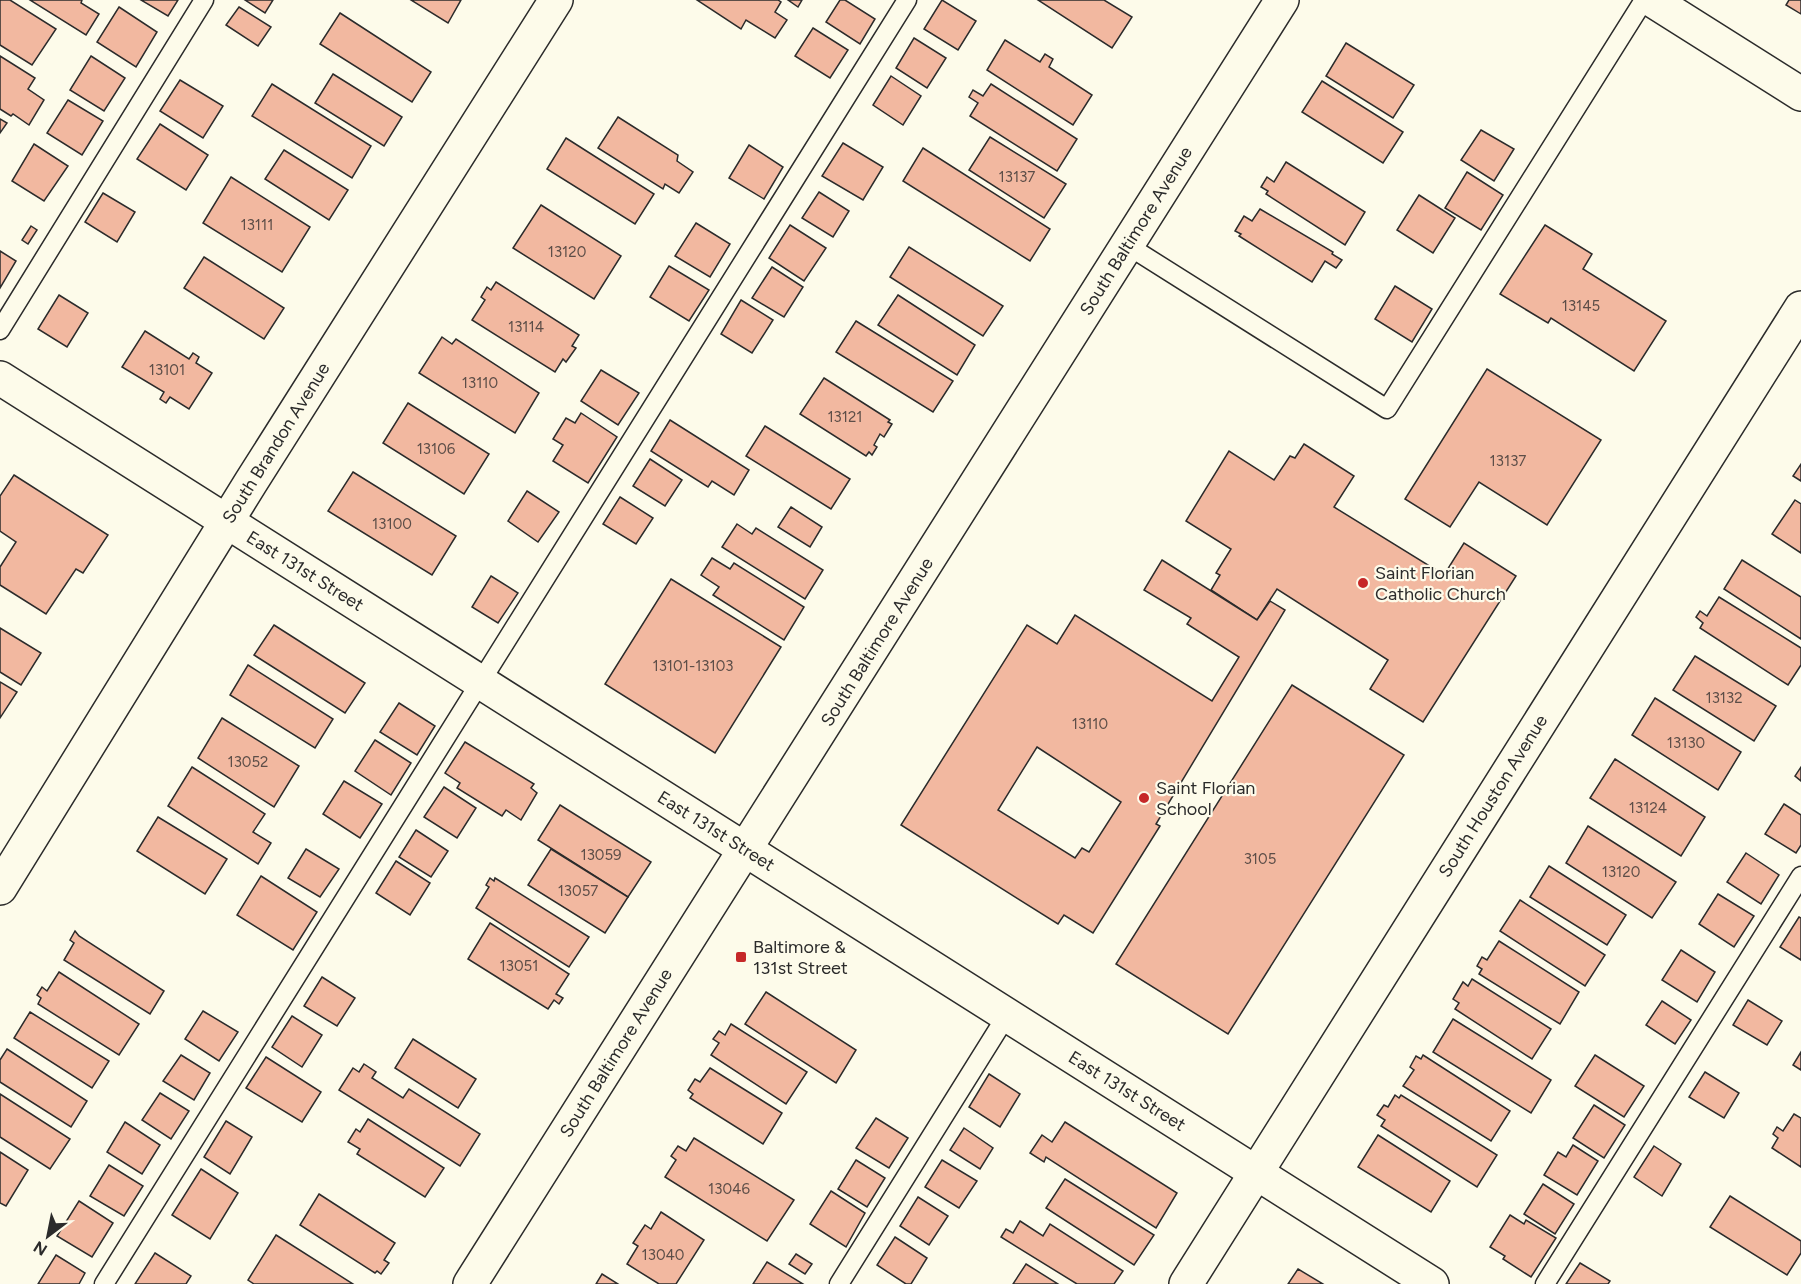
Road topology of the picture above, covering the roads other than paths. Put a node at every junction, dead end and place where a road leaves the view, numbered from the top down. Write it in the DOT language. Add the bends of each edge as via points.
graph roads {
  1 [pos="204,0"];
  2 [pos="556,0"];
  3 [pos="907,0"];
  4 [pos="1282,0"];
  5 [pos="1644,0"];
  6 [pos="1652,0"];
  7 [pos="1801,94"];
  8 [pos="1127,245"];
  9 [pos="1801,308"];
  10 [pos="0,330"];
  11 [pos="0,378"];
  12 [pos="226,521"];
  13 [pos="480,681"];
  14 [pos="746,849"];
  15 [pos="1801,876"];
  16 [pos="0,888"];
  17 [pos="1007,1015"];
  18 [pos="1256,1172"];
  19 [pos="104,1284"];
  20 [pos="470,1284"];
  21 [pos="839,1284"];
  22 [pos="1186,1284"];
  23 [pos="1432,1284"];
  24 [pos="1545,1284"];
  1 -- 10 [label="lane"];
  2 -- 12 [label="street, South Brandon Avenue"];
  3 -- 13 [label="lane"];
  4 -- 8 [label="street, South Baltimore Avenue"];
  5 -- 8 [label="lane" via="1387,409"];
  6 -- 7 [label="street"];
  8 -- 14 [label="street, South Baltimore Avenue"];
  9 -- 18 [label="street, South Houston Avenue"];
  11 -- 12 [label="street, East 131st Street"];
  12 -- 13 [label="street, East 131st Street"];
  12 -- 16 [label="street, South Brandon Avenue"];
  13 -- 14 [label="street, East 131st Street"];
  13 -- 19 [label="lane"];
  14 -- 17 [label="street, East 131st Street"];
  14 -- 20 [label="street, South Baltimore Avenue"];
  15 -- 24 [label="lane"];
  17 -- 18 [label="street, East 131st Street"];
  17 -- 21 [label="lane"];
  18 -- 22 [label="street, South Houston Avenue"];
  18 -- 23 [label="street, East 131st Street"];
}
